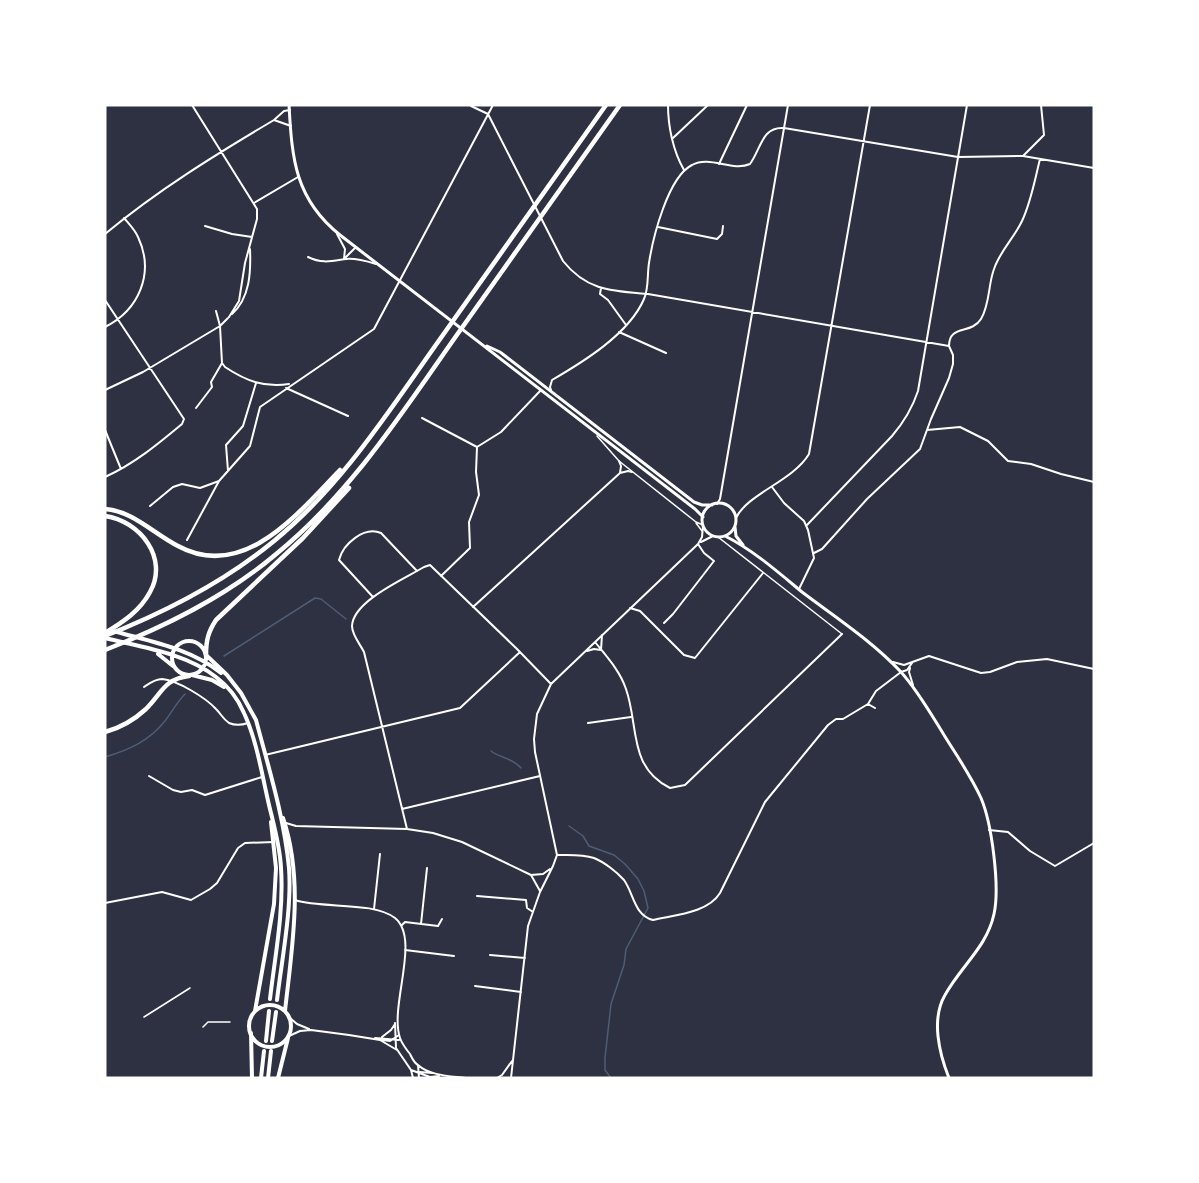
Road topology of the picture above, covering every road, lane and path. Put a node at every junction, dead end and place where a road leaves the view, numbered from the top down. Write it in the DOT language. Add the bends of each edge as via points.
graph roads {
  1 [pos="192,105"];
  2 [pos="289,105"];
  3 [pos="492,105"];
  4 [pos="606,105"];
  5 [pos="620,105"];
  6 [pos="668,105"];
  7 [pos="708,105"];
  8 [pos="747,105"];
  9 [pos="788,105"];
  10 [pos="870,105"];
  11 [pos="967,105"];
  12 [pos="1041,105"];
  13 [pos="471,106"];
  14 [pos="290,110"];
  15 [pos="488,114"];
  16 [pos="274,120"];
  17 [pos="291,126"];
  18 [pos="784,128"];
  19 [pos="673,138"];
  20 [pos="864,142"];
  21 [pos="221,152"];
  22 [pos="1023,156"];
  23 [pos="958,158"];
  24 [pos="1040,159"];
  25 [pos="719,164"];
  26 [pos="1094,168"];
  27 [pos="684,170"];
  28 [pos="298,177"];
  29 [pos="254,203"];
  30 [pos="124,218"];
  31 [pos="205,226"];
  32 [pos="723,226"];
  33 [pos="658,227"];
  34 [pos="336,232"];
  35 [pos="105,234"];
  36 [pos="252,237"];
  37 [pos="250,247"];
  38 [pos="356,247"];
  39 [pos="308,257"];
  40 [pos="344,259"];
  41 [pos="377,264"];
  42 [pos="401,281"];
  43 [pos="601,288"];
  44 [pos="646,294"];
  45 [pos="105,300"];
  46 [pos="216,311"];
  47 [pos="753,313"];
  48 [pos="229,317"];
  49 [pos="118,320"];
  50 [pos="626,325"];
  51 [pos="220,326"];
  52 [pos="832,326"];
  53 [pos="105,327"];
  54 [pos="619,332"];
  55 [pos="480,342"];
  56 [pos="926,343"];
  57 [pos="949,346"];
  58 [pos="666,353"];
  59 [pos="222,363"];
  60 [pos="151,367"];
  61 [pos="256,383"];
  62 [pos="292,384"];
  63 [pos="286,388"];
  64 [pos="105,390"];
  65 [pos="541,390"];
  66 [pos="552,392"];
  67 [pos="196,408"];
  68 [pos="348,416"];
  69 [pos="422,418"];
  70 [pos="105,430"];
  71 [pos="593,430"];
  72 [pos="927,430"];
  73 [pos="363,447"];
  74 [pos="477,447"];
  75 [pos="373,453"];
  76 [pos="619,461"];
  77 [pos="121,470"];
  78 [pos="228,471"];
  79 [pos="632,472"];
  80 [pos="620,473"];
  81 [pos="105,477"];
  82 [pos="219,481"];
  83 [pos="1094,482"];
  84 [pos="771,487"];
  85 [pos="717,504"];
  86 [pos="712,505"];
  87 [pos="150,506"];
  88 [pos="105,509"];
  89 [pos="105,516"];
  90 [pos="703,517"];
  91 [pos="736,518"];
  92 [pos="696,522"];
  93 [pos="807,525"];
  94 [pos="703,526"];
  95 [pos="735,527"];
  96 [pos="703,532"];
  97 [pos="725,536"];
  98 [pos="716,537"];
  99 [pos="186,540"];
  100 [pos="698,544"];
  101 [pos="746,548"];
  102 [pos="814,553"];
  103 [pos="417,571"];
  104 [pos="763,573"];
  105 [pos="441,576"];
  106 [pos="799,589"];
  107 [pos="373,598"];
  108 [pos="639,600"];
  109 [pos="473,607"];
  110 [pos="630,608"];
  111 [pos="640,611"];
  112 [pos="664,623"];
  113 [pos="105,628"];
  114 [pos="842,634"];
  115 [pos="602,635"];
  116 [pos="105,636"];
  117 [pos="595,642"];
  118 [pos="176,648"];
  119 [pos="149,649"];
  120 [pos="105,650"];
  121 [pos="602,650"];
  122 [pos="520,652"];
  123 [pos="585,652"];
  124 [pos="206,655"];
  125 [pos="173,656"];
  126 [pos="889,660"];
  127 [pos="206,662"];
  128 [pos="909,666"];
  129 [pos="203,668"];
  130 [pos="176,669"];
  131 [pos="1094,669"];
  132 [pos="901,672"];
  133 [pos="190,675"];
  134 [pos="551,684"];
  135 [pos="144,687"];
  136 [pos="237,688"];
  137 [pos="915,688"];
  138 [pos="232,694"];
  139 [pos="868,704"];
  140 [pos="875,708"];
  141 [pos="631,717"];
  142 [pos="248,723"];
  143 [pos="588,723"];
  144 [pos="382,727"];
  145 [pos="105,732"];
  146 [pos="265,755"];
  147 [pos="149,776"];
  148 [pos="540,776"];
  149 [pos="262,777"];
  150 [pos="269,806"];
  151 [pos="280,809"];
  152 [pos="402,809"];
  153 [pos="284,821"];
  154 [pos="407,829"];
  155 [pos="989,830"];
  156 [pos="274,843"];
  157 [pos="1094,843"];
  158 [pos="380,854"];
  159 [pos="557,855"];
  160 [pos="553,866"];
  161 [pos="428,868"];
  162 [pos="531,875"];
  163 [pos="540,892"];
  164 [pos="477,896"];
  165 [pos="295,900"];
  166 [pos="105,903"];
  167 [pos="374,909"];
  168 [pos="533,912"];
  169 [pos="442,919"];
  170 [pos="421,924"];
  171 [pos="402,925"];
  172 [pos="405,950"];
  173 [pos="490,955"];
  174 [pos="454,956"];
  175 [pos="525,958"];
  176 [pos="476,986"];
  177 [pos="190,988"];
  178 [pos="521,992"];
  179 [pos="270,999"];
  180 [pos="277,1000"];
  181 [pos="255,1011"];
  182 [pos="269,1011"];
  183 [pos="285,1011"];
  184 [pos="276,1012"];
  185 [pos="144,1017"];
  186 [pos="290,1018"];
  187 [pos="397,1019"];
  188 [pos="230,1022"];
  189 [pos="395,1023"];
  190 [pos="203,1027"];
  191 [pos="311,1030"];
  192 [pos="251,1033"];
  193 [pos="399,1035"];
  194 [pos="289,1037"];
  195 [pos="381,1039"];
  196 [pos="394,1039"];
  197 [pos="266,1041"];
  198 [pos="272,1041"];
  199 [pos="400,1041"];
  200 [pos="397,1050"];
  201 [pos="264,1051"];
  202 [pos="271,1052"];
  203 [pos="513,1058"];
  204 [pos="417,1065"];
  205 [pos="411,1070"];
  206 [pos="418,1073"];
  207 [pos="435,1073"];
  208 [pos="441,1075"];
  209 [pos="252,1078"];
  210 [pos="261,1078"];
  211 [pos="268,1078"];
  212 [pos="278,1078"];
  213 [pos="416,1078"];
  214 [pos="429,1078"];
  215 [pos="466,1078"];
  216 [pos="497,1078"];
  217 [pos="511,1078"];
  218 [pos="949,1078"];
  1 -- 21 [label="street"];
  2 -- 14 [label="street"];
  3 -- 15 [label="street"];
  4 -- 73 [label="highway"];
  5 -- 75 [label="highway"];
  6 -- 19 [label="street"];
  7 -- 19 [label="street"];
  8 -- 25 [label="street"];
  9 -- 18 [label="street"];
  10 -- 20 [label="street"];
  11 -- 23 [label="street"];
  12 -- 22 [label="street" via="1044,135"];
  13 -- 15 [label="street"];
  14 -- 16 [label="street"];
  14 -- 17 [label="street"];
  15 -- 42 [label="street"];
  15 -- 43 [label="street" via="563,261 573,274"];
  16 -- 17 [label="street"];
  16 -- 21 [label="street"];
  17 -- 28 [label="street"];
  18 -- 20 [label="street"];
  18 -- 25 [label="street" via="768,132 750,164"];
  18 -- 47 [label="street"];
  19 -- 27 [label="street"];
  20 -- 23 [label="street"];
  20 -- 52 [label="street"];
  21 -- 29 [label="street"];
  21 -- 30 [label="street"];
  22 -- 23 [label="street"];
  22 -- 24 [label="street"];
  23 -- 56 [label="street"];
  24 -- 26 [label="street"];
  24 -- 57 [label="street" via="1022,221 993,270 982,317 972,327 952,333"];
  25 -- 27 [label="street" via="694,163"];
  27 -- 33 [label="street" via="672,189"];
  28 -- 29 [label="street"];
  28 -- 34 [label="street" via="311,205"];
  29 -- 36 [label="street" via="257,219"];
  30 -- 35 [label="street"];
  30 -- 49 [label="street" via="137,235 145,263 139,295"];
  31 -- 36 [label="street"];
  32 -- 33 [label="street" via="717,239"];
  33 -- 44 [label="street" via="648,264"];
  34 -- 38 [label="street"];
  34 -- 40 [label="street" via="345,249"];
  36 -- 37 [label="street"];
  37 -- 48 [label="street" via="239,301"];
  37 -- 48 [label="street" via="245,297"];
  38 -- 40 [label="street"];
  38 -- 41 [label="street"];
  39 -- 40 [label="street" via="329,262"];
  40 -- 41 [label="street"];
  41 -- 42 [label="street"];
  42 -- 55 [label="street"];
  42 -- 62 [label="street" via="372,332"];
  43 -- 44 [label="street"];
  43 -- 50 [label="street" via="600,294"];
  44 -- 47 [label="street"];
  44 -- 50 [label="street"];
  45 -- 49 [label="street"];
  46 -- 51 [label="street"];
  47 -- 52 [label="street"];
  47 -- 85 [label="street"];
  48 -- 51 [label="street"];
  49 -- 53 [label="street"];
  49 -- 60 [label="street"];
  50 -- 54 [label="street"];
  51 -- 59 [label="street"];
  51 -- 60 [label="street"];
  52 -- 56 [label="street"];
  52 -- 84 [label="street" via="809,454 797,469"];
  54 -- 58 [label="street"];
  54 -- 66 [label="street" via="588,358 552,380"];
  55 -- 65 [label="street"];
  55 -- 66 [label="street" via="500,352"];
  56 -- 57 [label="street"];
  56 -- 93 [label="street" via="918,392 904,422"];
  57 -- 72 [label="street" via="954,364"];
  59 -- 61 [label="street"];
  59 -- 67 [label="street" via="212,387"];
  60 -- 64 [label="street"];
  60 -- 77 [label="street" via="184,419"];
  61 -- 62 [label="street"];
  61 -- 78 [label="street" via="243,426 226,445"];
  62 -- 63 [label="street"];
  63 -- 68 [label="street"];
  63 -- 78 [label="street" via="260,407 250,446"];
  65 -- 71 [label="street"];
  65 -- 74 [label="street" via="501,432"];
  66 -- 86 [label="street" via="694,502"];
  69 -- 74 [label="street"];
  70 -- 77 [label="street"];
  71 -- 76 [label="lane"];
  71 -- 90 [label="street"];
  72 -- 83 [label="street" via="960,427 988,441 1008,461"];
  72 -- 102 [label="street" via="915,455"];
  73 -- 88 [label="highway" via="276,532 237,554 213,556 191,552 131,516"];
  73 -- 116 [label="highway" via="312,506 236,569 190,598"];
  74 -- 105 [label="street" via="479,495 469,522 470,548"];
  75 -- 120 [label="highway" via="324,511 274,557 197,609"];
  75 -- 124 [label="highway" via="327,514 216,620 206,640"];
  76 -- 79 [label="lane"];
  76 -- 80 [label="street"];
  77 -- 81 [label="street"];
  78 -- 82 [label="street"];
  79 -- 80 [label="street"];
  79 -- 92 [label="lane"];
  80 -- 109 [label="street"];
  82 -- 87 [label="street" via="200,488 182,484 173,487"];
  82 -- 99 [label="street"];
  84 -- 91 [label="street" via="743,507"];
  84 -- 93 [label="street"];
  85 -- 86 [label="street"];
  85 -- 91 [label="street" via="730,507"];
  86 -- 90 [label="street"];
  89 -- 116 [label="highway" via="139,531 153,552 156,571 152,591 141,607"];
  90 -- 94 [label="street"];
  91 -- 95 [label="street"];
  92 -- 94 [label="lane"];
  92 -- 96 [label="lane"];
  93 -- 102 [label="street"];
  94 -- 96 [label="street"];
  94 -- 98 [label="street"];
  95 -- 97 [label="street"];
  95 -- 101 [label="street"];
  96 -- 100 [label="street"];
  97 -- 98 [label="street"];
  97 -- 101 [label="street"];
  98 -- 100 [label="street"];
  98 -- 104 [label="lane"];
  100 -- 108 [label="street"];
  100 -- 112 [label="street" via="714,561"];
  101 -- 106 [label="street"];
  102 -- 106 [label="street"];
  103 -- 105 [label="street" via="430,566"];
  103 -- 107 [label="street"];
  103 -- 107 [label="street" via="381,533 360,533 341,552 339,560"];
  104 -- 111 [label="street" via="695,658 684,655"];
  104 -- 114 [label="lane"];
  105 -- 109 [label="street"];
  106 -- 126 [label="street"];
  107 -- 144 [label="street" via="364,604 352,624 364,652"];
  108 -- 110 [label="street"];
  108 -- 111 [label="street"];
  109 -- 122 [label="street"];
  110 -- 111 [label="street"];
  110 -- 115 [label="street"];
  113 -- 118 [label="highway"];
  114 -- 141 [label="street" via="679,788 664,785 641,759"];
  115 -- 117 [label="street"];
  115 -- 121 [label="street"];
  116 -- 119 [label="highway"];
  117 -- 121 [label="street"];
  117 -- 123 [label="street"];
  118 -- 124 [label="highway" via="191,642 201,646"];
  118 -- 125 [label="highway"];
  118 -- 127 [label="highway"];
  119 -- 125 [label="highway"];
  119 -- 130 [label="highway"];
  121 -- 123 [label="street"];
  121 -- 141 [label="street" via="621,677"];
  122 -- 134 [label="street"];
  122 -- 144 [label="street" via="460,708"];
  123 -- 134 [label="street"];
  124 -- 127 [label="highway"];
  124 -- 136 [label="highway"];
  125 -- 129 [label="highway"];
  125 -- 130 [label="highway"];
  126 -- 128 [label="street"];
  126 -- 132 [label="street"];
  127 -- 129 [label="highway"];
  127 -- 136 [label="highway"];
  128 -- 131 [label="street" via="929,656 981,673 1017,662 1047,659"];
  128 -- 132 [label="street"];
  128 -- 137 [label="street"];
  129 -- 133 [label="highway"];
  129 -- 138 [label="highway"];
  130 -- 133 [label="highway"];
  132 -- 137 [label="street"];
  132 -- 139 [label="street" via="876,691"];
  133 -- 138 [label="highway" via="212,680"];
  133 -- 145 [label="highway" via="165,686 137,717"];
  134 -- 148 [label="street" via="534,726"];
  135 -- 142 [label="street" via="164,679 193,691 232,724"];
  136 -- 146 [label="highway" via="256,720"];
  137 -- 155 [label="street" via="982,800"];
  138 -- 142 [label="highway"];
  139 -- 140 [label="street"];
  139 -- 159 [label="street" via="828,725 774,790 714,901 706,906 653,920 641,914 623,879 598,860"];
  141 -- 143 [label="street"];
  142 -- 149 [label="highway"];
  144 -- 146 [label="street"];
  144 -- 152 [label="street"];
  146 -- 151 [label="highway"];
  147 -- 149 [label="street" via="173,790 206,795"];
  148 -- 152 [label="street"];
  148 -- 159 [label="street"];
  149 -- 150 [label="highway"];
  150 -- 156 [label="highway"];
  150 -- 179 [label="highway" via="281,868 281,906"];
  151 -- 153 [label="highway"];
  151 -- 180 [label="highway" via="289,870"];
  152 -- 154 [label="street"];
  153 -- 154 [label="street" via="296,826"];
  153 -- 165 [label="highway" via="293,863"];
  154 -- 162 [label="street" via="462,842"];
  155 -- 157 [label="street" via="1008,832 1055,866"];
  155 -- 218 [label="street" via="996,880 992,924 976,954 945,995 939,1012 938,1036"];
  156 -- 166 [label="street" via="245,843 217,883 191,900 162,892"];
  156 -- 181 [label="highway" via="274,904"];
  158 -- 167 [label="street"];
  159 -- 160 [label="street"];
  160 -- 162 [label="street" via="543,874"];
  160 -- 163 [label="street"];
  161 -- 170 [label="street"];
  162 -- 163 [label="street"];
  163 -- 168 [label="street"];
  164 -- 168 [label="street" via="526,900 527,908"];
  165 -- 167 [label="street"];
  165 -- 183 [label="highway"];
  167 -- 171 [label="street"];
  168 -- 175 [label="street"];
  169 -- 170 [label="street" via="438,926"];
  170 -- 171 [label="street"];
  171 -- 172 [label="street"];
  172 -- 174 [label="street"];
  172 -- 187 [label="street"];
  173 -- 175 [label="street"];
  175 -- 178 [label="street"];
  176 -- 178 [label="street"];
  177 -- 185 [label="lane"];
  178 -- 203 [label="street"];
  181 -- 183 [label="highway" via="271,1005"];
  181 -- 192 [label="highway" via="250,1021"];
  182 -- 197 [label="highway"];
  183 -- 186 [label="highway"];
  184 -- 198 [label="highway"];
  186 -- 191 [label="street"];
  186 -- 194 [label="highway"];
  187 -- 189 [label="street"];
  187 -- 193 [label="street"];
  188 -- 190 [label="lane" via="208,1022"];
  189 -- 195 [label="street"];
  189 -- 196 [label="street"];
  191 -- 194 [label="street"];
  191 -- 195 [label="street"];
  192 -- 194 [label="highway" via="268,1047 278,1046"];
  192 -- 209 [label="highway"];
  193 -- 196 [label="street"];
  193 -- 199 [label="street"];
  194 -- 212 [label="highway"];
  195 -- 196 [label="street"];
  195 -- 200 [label="street"];
  196 -- 199 [label="street"];
  196 -- 200 [label="street"];
  199 -- 204 [label="street"];
  200 -- 205 [label="street"];
  201 -- 210 [label="highway"];
  202 -- 211 [label="highway"];
  203 -- 216 [label="street"];
  203 -- 217 [label="street"];
  204 -- 206 [label="street"];
  204 -- 207 [label="street"];
  205 -- 206 [label="street"];
  205 -- 213 [label="street"];
  206 -- 207 [label="street"];
  206 -- 213 [label="street"];
  206 -- 214 [label="street"];
  207 -- 208 [label="street"];
  208 -- 214 [label="street"];
  208 -- 215 [label="street"];
}
